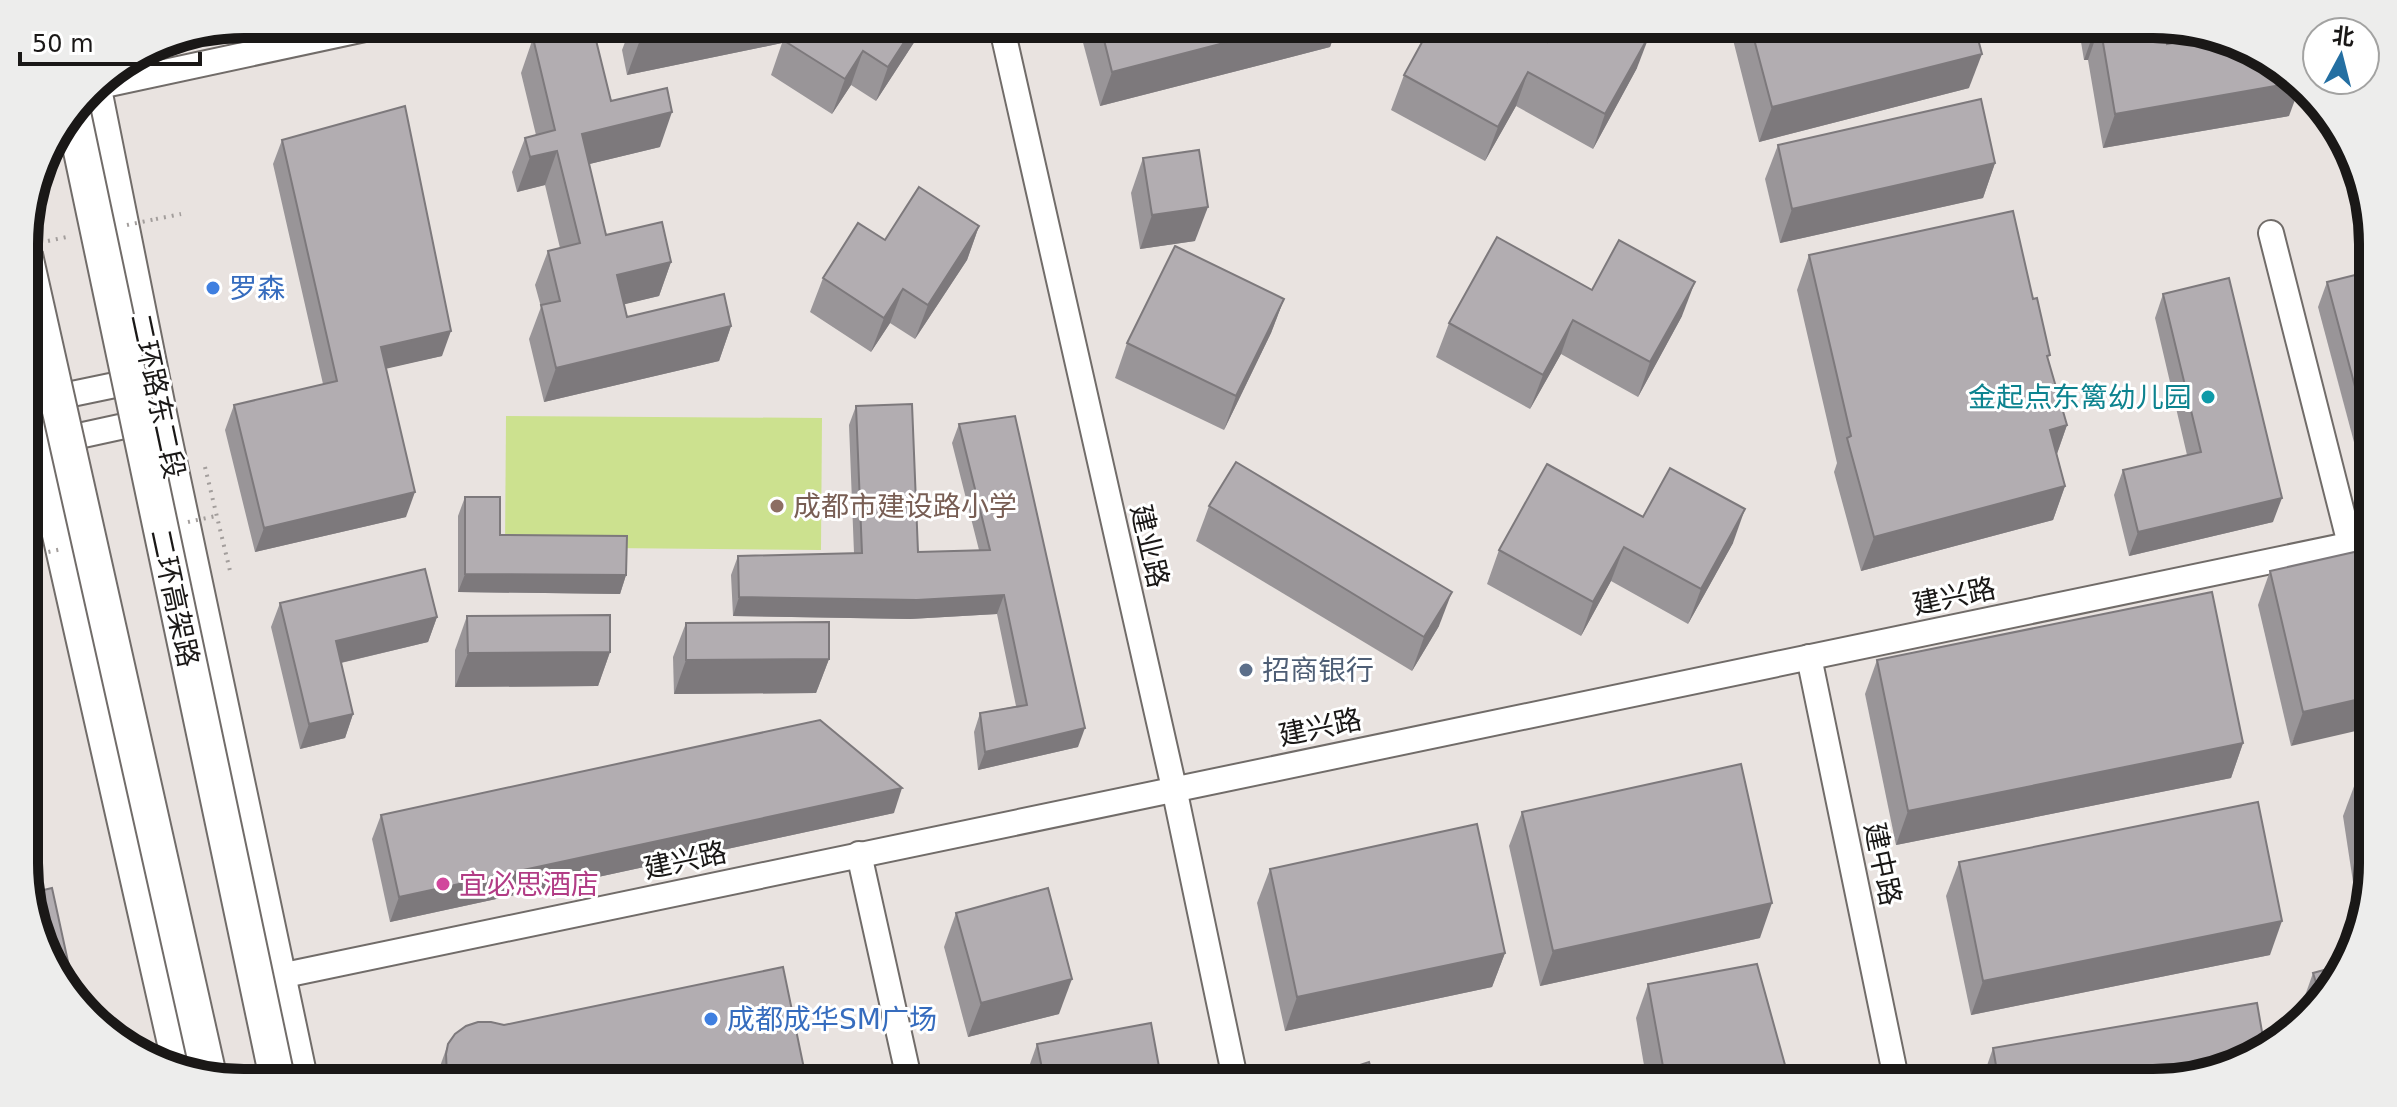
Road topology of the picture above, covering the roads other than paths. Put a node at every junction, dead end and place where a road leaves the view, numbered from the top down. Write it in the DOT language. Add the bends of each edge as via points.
graph roads {
  1 [pos="322,38"];
  2 [pos="1004,38"];
  3 [pos="119,81"];
  4 [pos="98,99"];
  5 [pos="76,127"];
  6 [pos="2271,233"];
  7 [pos="38,313"];
  8 [pos="154,377"];
  9 [pos="38,397"];
  10 [pos="162,418"];
  11 [pos="38,445"];
  12 [pos="38,476"];
  13 [pos="2359,535"];
  14 [pos="2359,542"];
  15 [pos="1809,657"];
  16 [pos="1174,788"];
  17 [pos="859,854"];
  18 [pos="280,976"];
  19 [pos="176,1057"];
  20 [pos="207,1065"];
  21 [pos="275,1069"];
  22 [pos="300,1069"];
  23 [pos="907,1069"];
  24 [pos="1233,1069"];
  25 [pos="1894,1069"];
  1 -- 3 [label="street"];
  2 -- 16 [label="street, 建业路"];
  4 -- 8 [label="main road, 二环路东二段"];
  5 -- 21 [label="highway, 二环高架路, bridge"];
  6 -- 13 [label="street"];
  7 -- 20 [label="highway, bridge"];
  8 -- 9 [label="street"];
  8 -- 10 [label="main road, 二环路东二段"];
  10 -- 11 [label="street"];
  10 -- 18 [label="main road, 二环路东二段"];
  12 -- 19 [label="main road"];
  14 -- 15 [label="street, 建兴路"];
  15 -- 16 [label="street, 建兴路"];
  15 -- 25 [label="street, 建中路"];
  16 -- 17 [label="street, 建兴路"];
  16 -- 24 [label="street, 建业路"];
  17 -- 18 [label="street, 建兴路"];
  17 -- 23 [label="street"];
  18 -- 22 [label="main road, 二环路东二段"];
}
